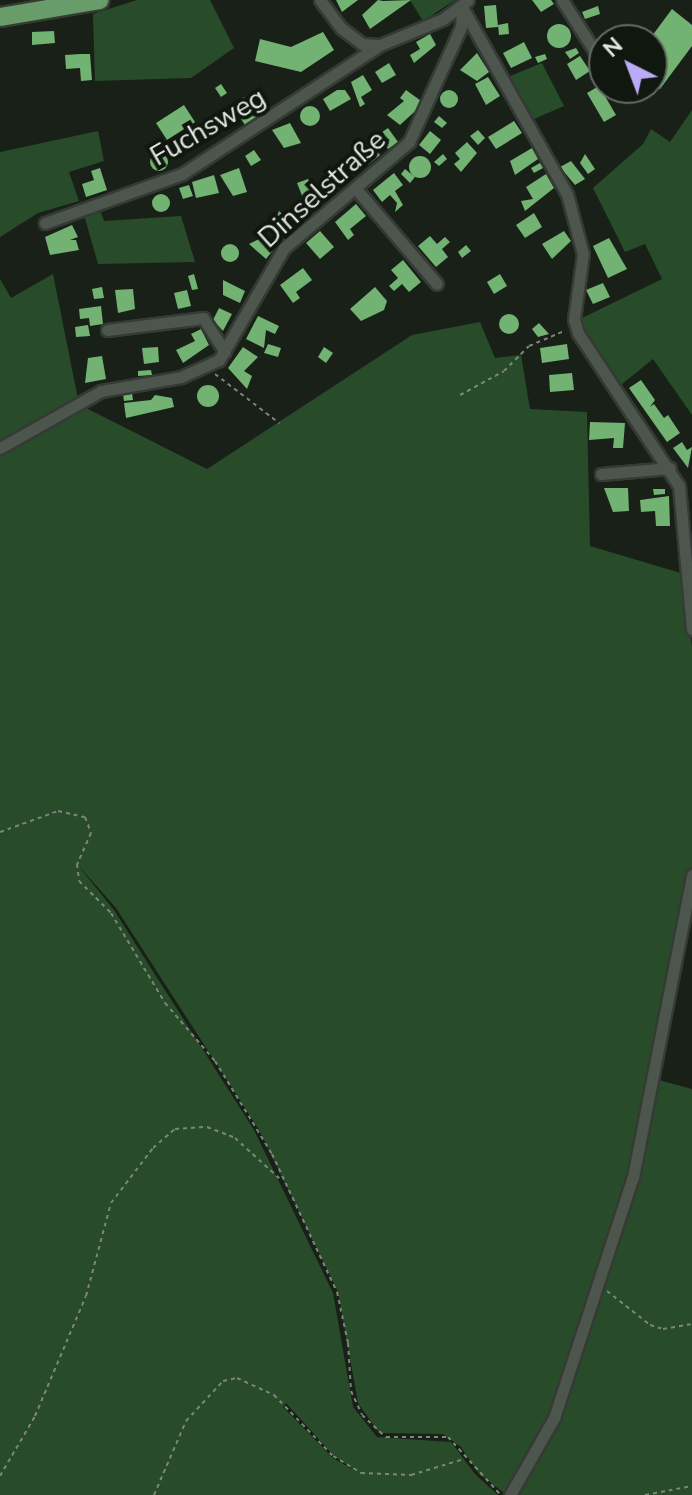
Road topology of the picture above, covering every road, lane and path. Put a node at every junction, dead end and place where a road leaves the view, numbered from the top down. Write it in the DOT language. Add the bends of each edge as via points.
graph roads {
  1 [pos="320,0"];
  2 [pos="562,0"];
  3 [pos="96,1"];
  4 [pos="465,3"];
  5 [pos="0,17"];
  6 [pos="588,41"];
  7 [pos="380,45"];
  8 [pos="357,190"];
  9 [pos="45,223"];
  10 [pos="437,284"];
  11 [pos="576,326"];
  12 [pos="107,330"];
  13 [pos="225,352"];
  14 [pos="208,368"];
  15 [pos="460,395"];
  16 [pos="279,423"];
  17 [pos="0,448"];
  18 [pos="670,468"];
  19 [pos="601,474"];
  20 [pos="692,629"];
  21 [pos="0,832"];
  22 [pos="692,875"];
  23 [pos="283,1181"];
  24 [pos="598,1282"];
  25 [pos="692,1324"];
  26 [pos="465,1459"];
  27 [pos="0,1476"];
  28 [pos="692,1486"];
  29 [pos="154,1495"];
  30 [pos="501,1495"];
  31 [pos="510,1495"];
  32 [pos="645,1495"];
  1 -- 7 [label="street" via="341,28 362,44"];
  2 -- 6 [label="street"];
  3 -- 5 [label="main road"];
  4 -- 7 [label="street, Fuchsweg"];
  4 -- 8 [label="street, Dinselstraße" via="461,27 414,135"];
  4 -- 11 [label="street" via="567,194 583,254"];
  7 -- 9 [label="street, Fuchsweg" via="182,174"];
  8 -- 10 [label="street"];
  8 -- 13 [label="street, Dinselstraße" via="278,255"];
  11 -- 15 [label="path" via="529,346 504,371"];
  11 -- 18 [label="street" via="607,381"];
  12 -- 13 [label="street" via="203,318"];
  13 -- 14 [label="street, Dinselstraße"];
  14 -- 16 [label="path"];
  14 -- 17 [label="street" via="101,391"];
  18 -- 19 [label="street"];
  18 -- 20 [label="street" via="683,510"];
  21 -- 23 [label="path" via="58,811 85,817 91,833 77,864 79,881 111,913 165,1003 215,1061"];
  22 -- 24 [label="street" via="633,1177"];
  23 -- 26 [label="path" via="337,1292 351,1391 368,1425 386,1437 448,1437"];
  23 -- 27 [label="path" via="235,1138 207,1127 175,1129 153,1148 111,1203 86,1296 35,1416"];
  24 -- 25 [label="path" via="650,1325 663,1329"];
  24 -- 31 [label="street" via="547,1436"];
  26 -- 29 [label="path" via="411,1475 361,1473 333,1456 274,1395 237,1378 223,1381 186,1421"];
  26 -- 30 [label="path"];
  28 -- 32 [label="path"];
}
